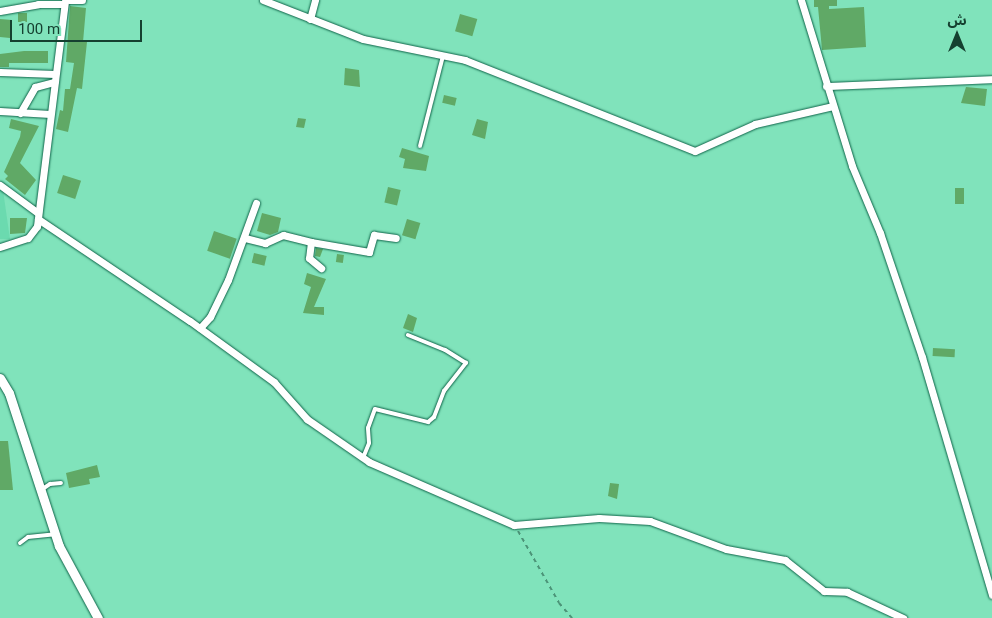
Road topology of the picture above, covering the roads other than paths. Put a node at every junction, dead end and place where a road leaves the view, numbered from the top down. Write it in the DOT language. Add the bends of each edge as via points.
graph roads {
  1 [pos="82,0"];
  2 [pos="263,0"];
  3 [pos="315,0"];
  4 [pos="802,0"];
  5 [pos="66,1"];
  6 [pos="0,11"];
  7 [pos="310,18"];
  8 [pos="443,56"];
  9 [pos="0,72"];
  10 [pos="55,74"];
  11 [pos="992,78"];
  12 [pos="54,82"];
  13 [pos="826,86"];
  14 [pos="833,106"];
  15 [pos="0,111"];
  16 [pos="20,112"];
  17 [pos="50,114"];
  18 [pos="420,146"];
  19 [pos="0,185"];
  20 [pos="256,203"];
  21 [pos="38,216"];
  22 [pos="245,238"];
  23 [pos="396,238"];
  24 [pos="311,242"];
  25 [pos="0,246"];
  26 [pos="321,268"];
  27 [pos="200,328"];
  28 [pos="408,335"];
  29 [pos="0,378"];
  30 [pos="363,458"];
  31 [pos="61,483"];
  32 [pos="41,490"];
  33 [pos="55,534"];
  34 [pos="20,543"];
  35 [pos="992,595"];
  36 [pos="98,618"];
  37 [pos="903,618"];
  1 -- 5 [label="street"];
  2 -- 7 [label="street"];
  3 -- 7 [label="street"];
  4 -- 13 [label="street"];
  5 -- 6 [label="street"];
  5 -- 10 [label="street"];
  7 -- 8 [label="street" via="363,39"];
  8 -- 14 [label="street" via="465,60 694,151 755,124"];
  8 -- 18 [label="lane"];
  9 -- 10 [label="street"];
  10 -- 12 [label="street"];
  11 -- 13 [label="street"];
  12 -- 16 [label="street" via="35,87"];
  12 -- 17 [label="street"];
  13 -- 14 [label="street"];
  14 -- 35 [label="street" via="922,357"];
  15 -- 16 [label="street"];
  16 -- 17 [label="street"];
  17 -- 21 [label="street"];
  19 -- 21 [label="street"];
  20 -- 22 [label="street"];
  21 -- 25 [label="street" via="28,238"];
  21 -- 27 [label="street"];
  22 -- 24 [label="street" via="265,243 283,235"];
  22 -- 27 [label="street" via="218,303"];
  23 -- 24 [label="street" via="374,235 369,252"];
  24 -- 26 [label="street" via="310,258"];
  27 -- 30 [label="street" via="274,382 307,419"];
  28 -- 30 [label="lane" via="445,350 466,363 444,391 434,417 428,422 375,410"];
  29 -- 32 [label="street" via="9,393"];
  30 -- 37 [label="street" via="514,525 599,518 650,521 726,549 784,560 824,591 848,592"];
  31 -- 32 [label="lane" via="50,484"];
  32 -- 33 [label="street"];
  33 -- 34 [label="lane" via="28,537"];
  33 -- 36 [label="street"];
}
